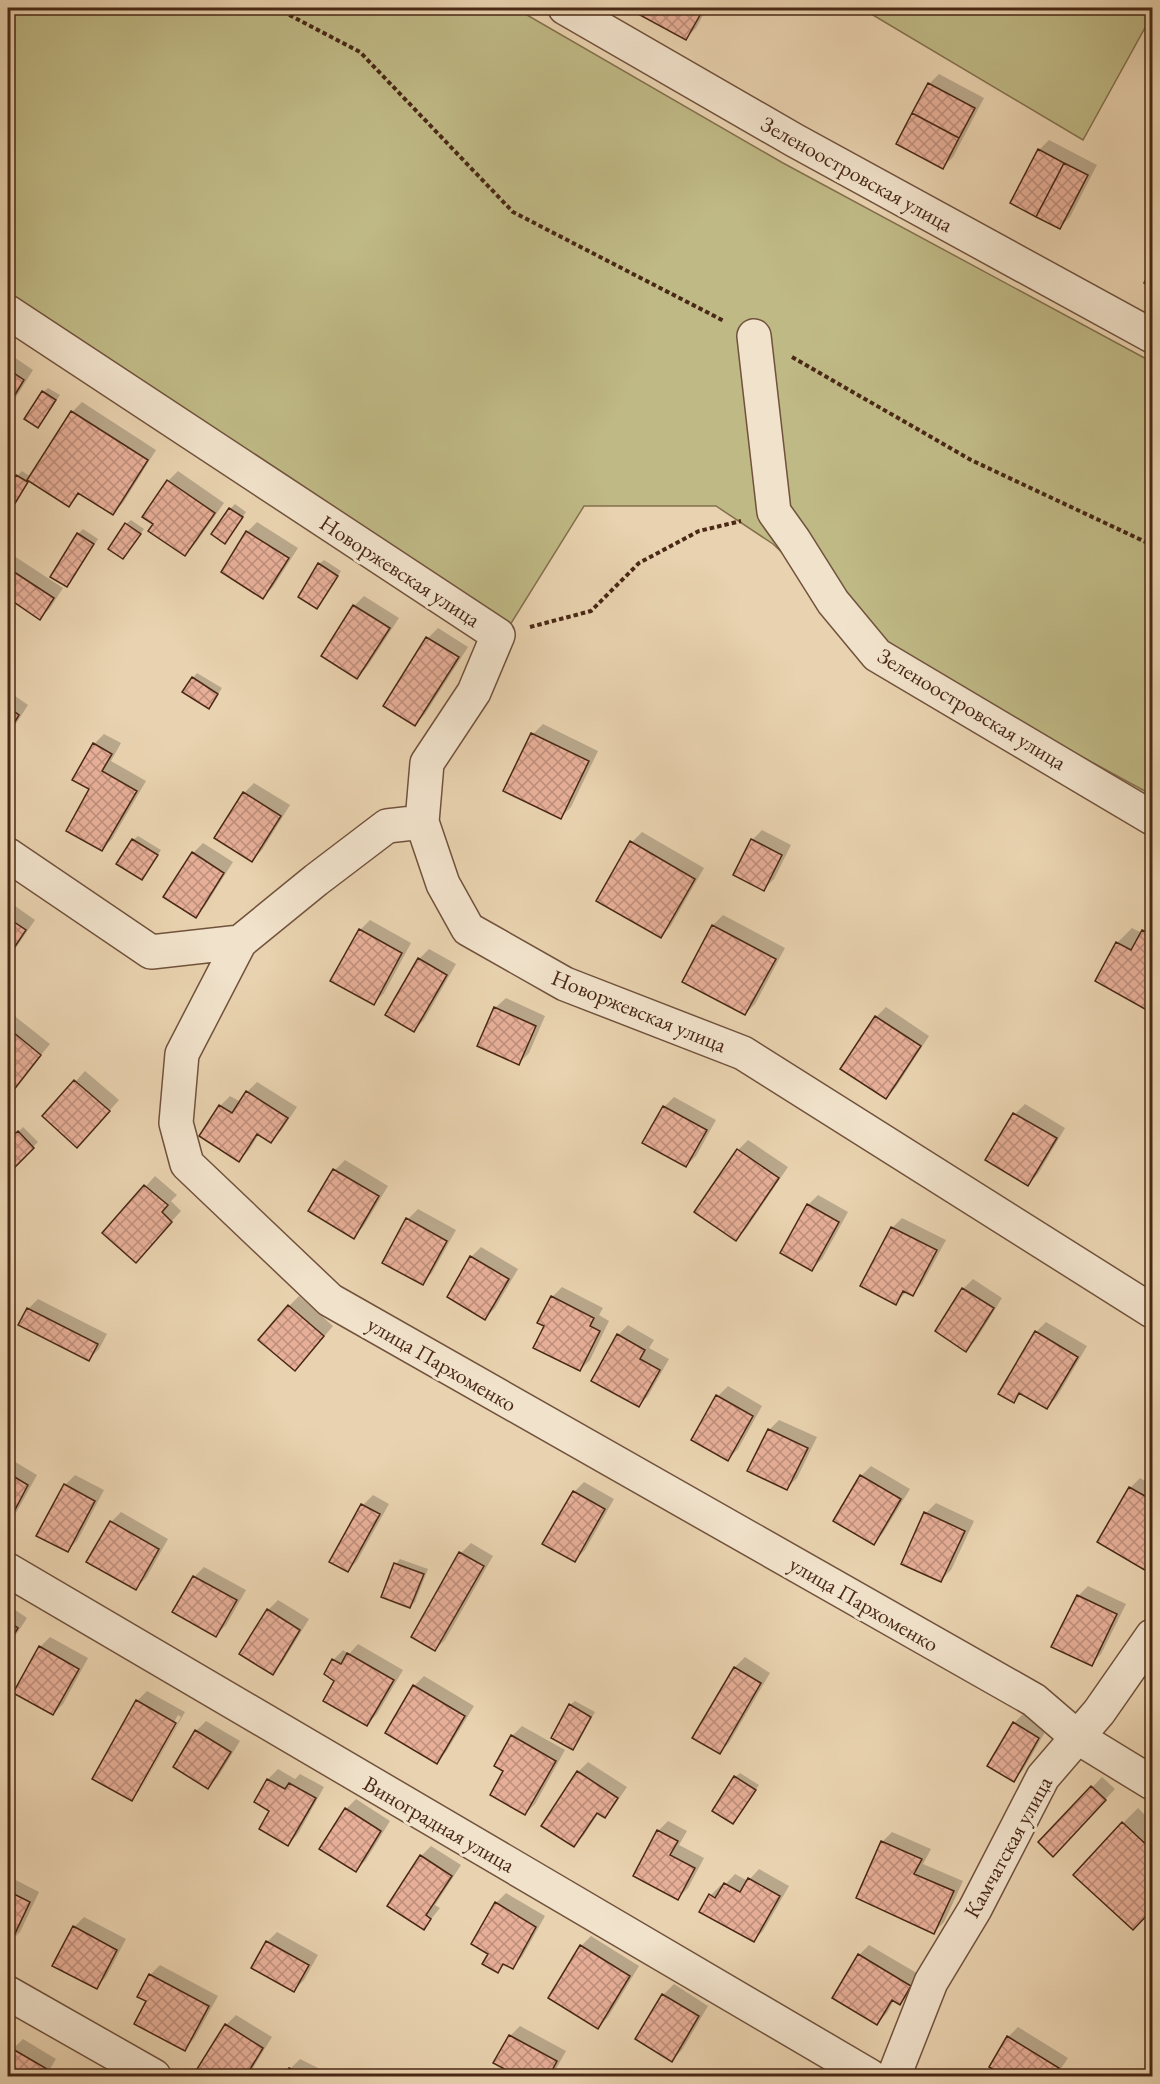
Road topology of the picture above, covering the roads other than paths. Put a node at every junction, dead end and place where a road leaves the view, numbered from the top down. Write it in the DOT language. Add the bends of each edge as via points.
graph roads {
  1 [pos="565,8"];
  2 [pos="8,312"];
  3 [pos="754,336"];
  4 [pos="1152,336"];
  5 [pos="1152,818"];
  6 [pos="422,822"];
  7 [pos="8,855"];
  8 [pos="240,942"];
  9 [pos="1152,1311"];
  10 [pos="8,1570"];
  11 [pos="1152,1636"];
  12 [pos="1077,1737"];
  13 [pos="1152,1783"];
  14 [pos="8,1993"];
  15 [pos="154,2076"];
  16 [pos="870,2076"];
  17 [pos="894,2076"];
  1 -- 4 [label="street, Зеленоостровская улица" via="794,140"];
  2 -- 6 [label="street, Новоржевская улица" via="498,635 474,692 427,763"];
  3 -- 5 [label="street, Зеленоостровская улица" via="774,512 832,602 877,655"];
  6 -- 8 [label="street" via="387,825"];
  6 -- 9 [label="street, Новоржевская улица" via="443,884 468,929 565,984 743,1053"];
  7 -- 8 [label="street" via="151,952"];
  8 -- 12 [label="street, улица Пархоменко" via="182,1054 176,1123 187,1164 330,1300 1034,1700"];
  10 -- 16 [label="street, Виноградная улица"];
  11 -- 12 [label="street, Камчатская улица"];
  12 -- 13 [label="street, улица Пархоменко"];
  12 -- 17 [label="street, Камчатская улица" via="1043,1777 975,1909 931,1982"];
  14 -- 15 [label="street"];
}
